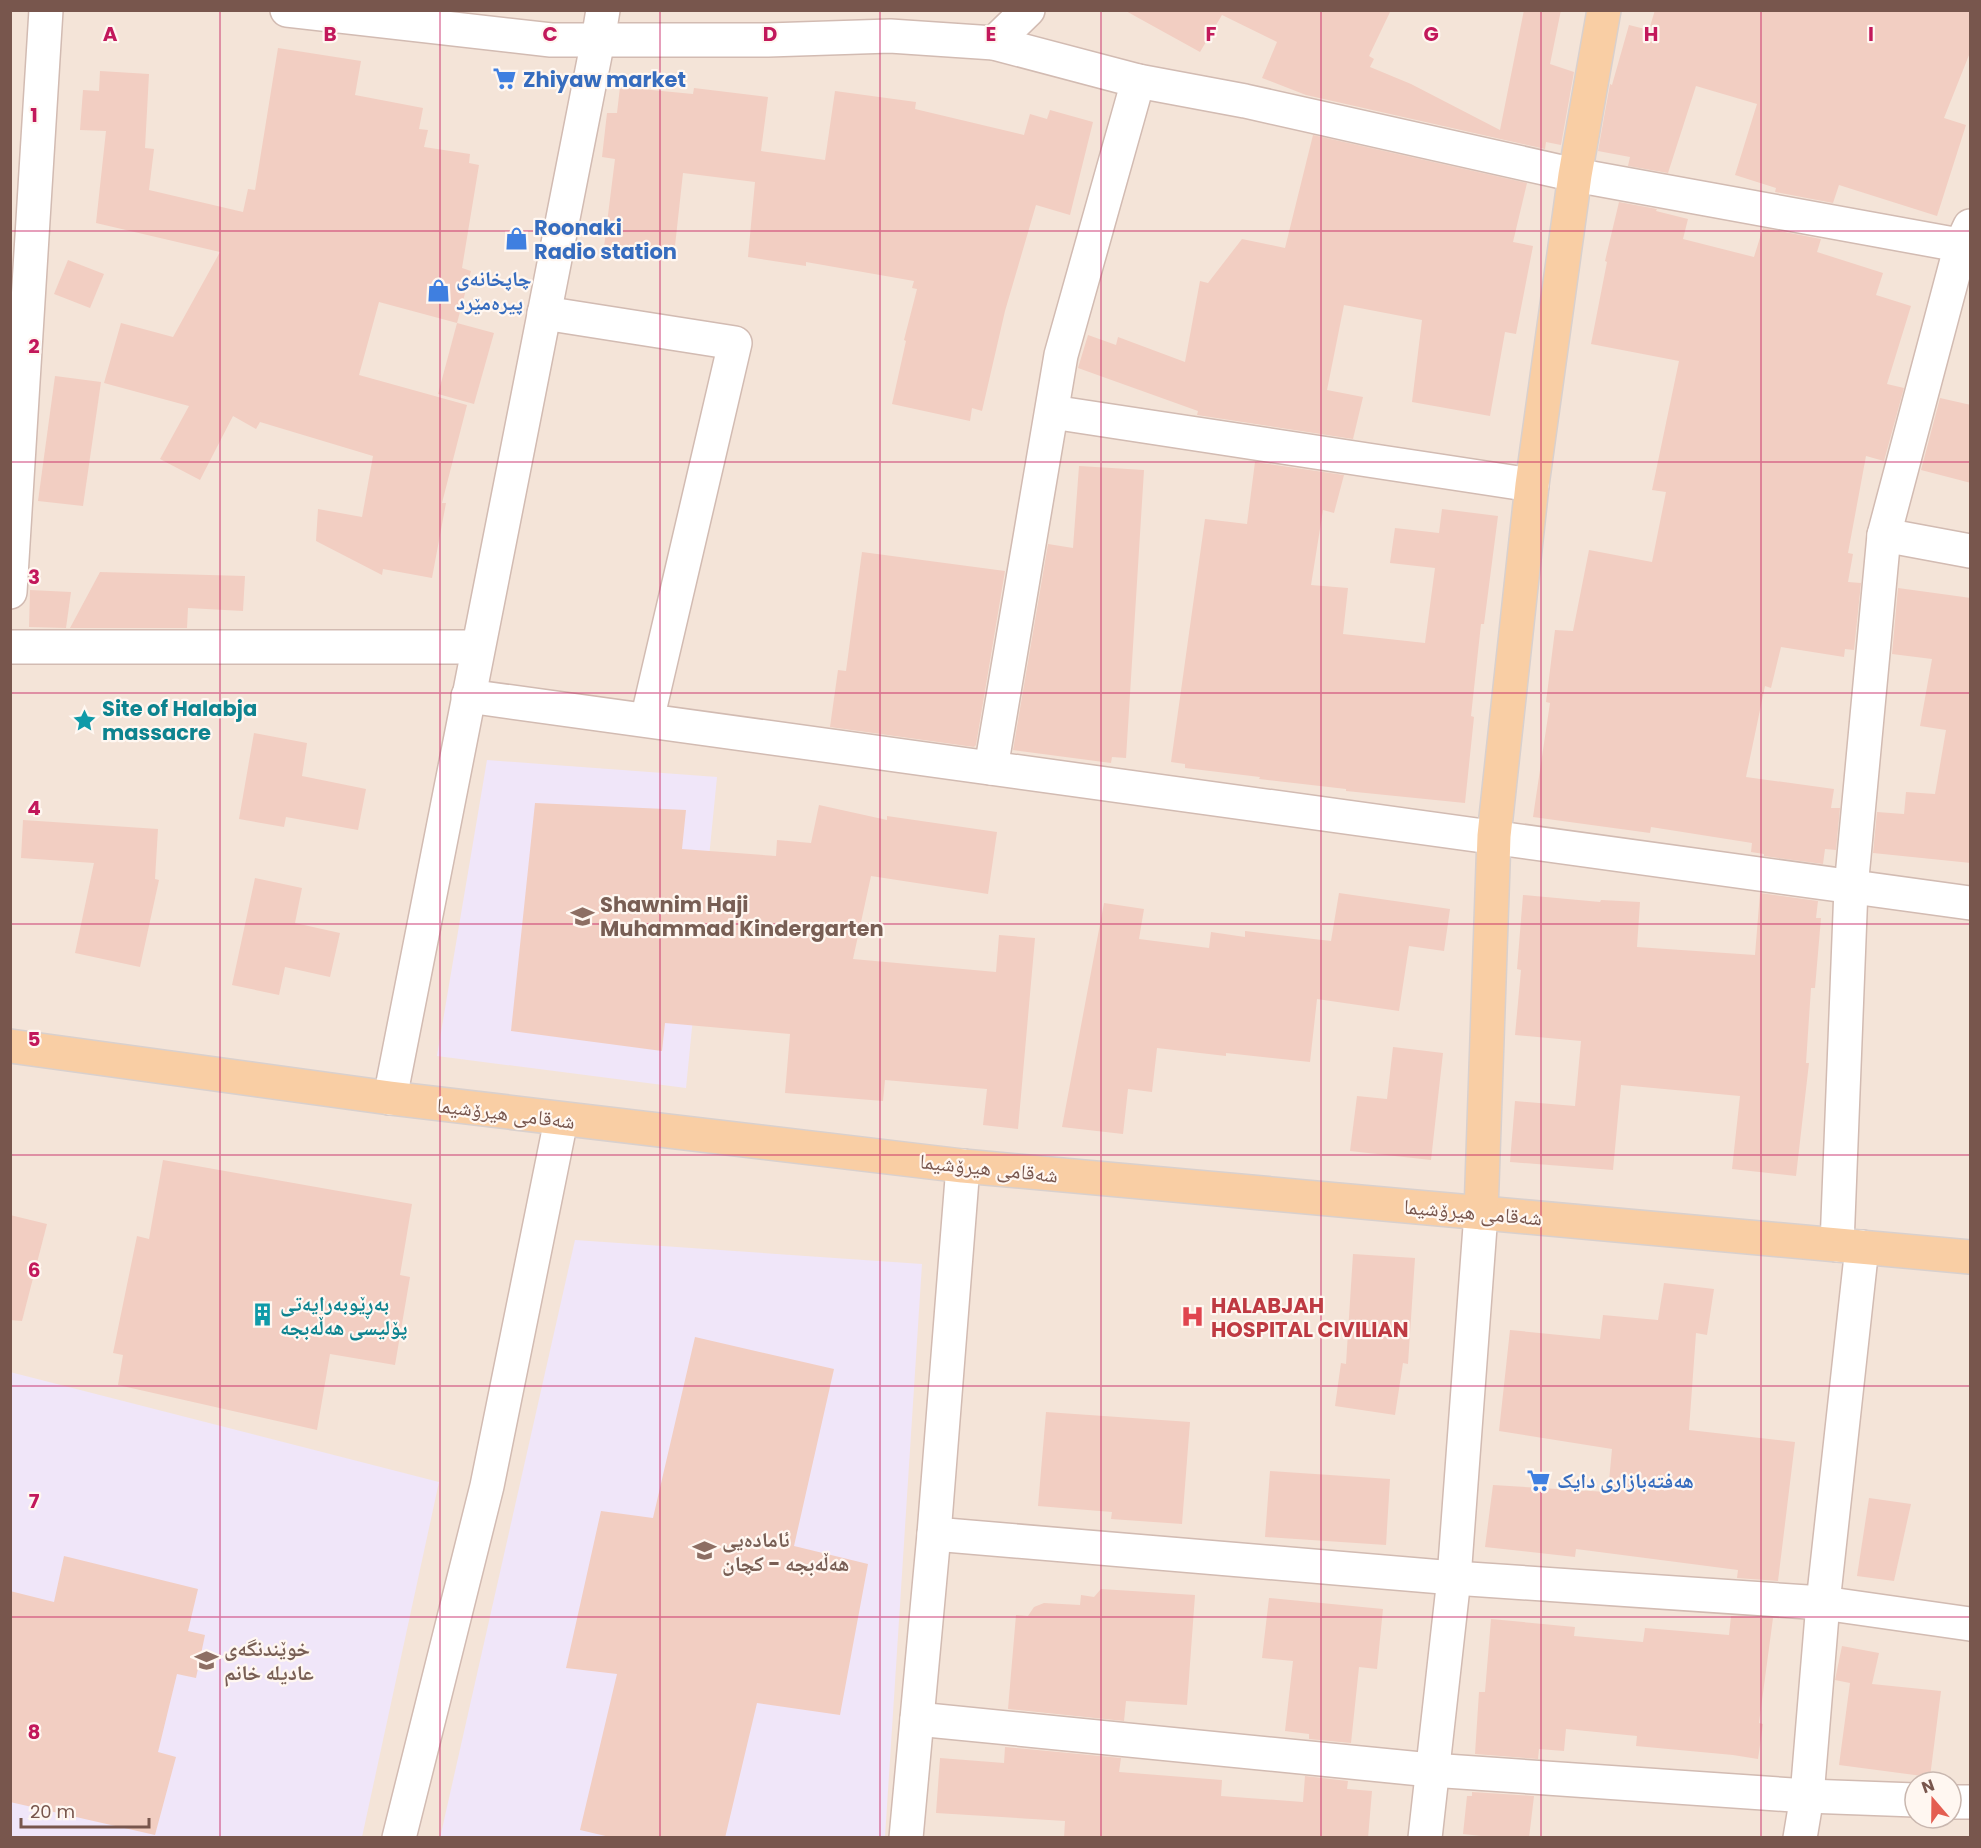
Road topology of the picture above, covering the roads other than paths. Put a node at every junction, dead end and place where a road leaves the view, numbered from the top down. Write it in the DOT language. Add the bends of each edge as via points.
graph roads {
  1 [pos="46,10"];
  2 [pos="286,10"];
  3 [pos="1028,10"];
  4 [pos="1604,10"];
  5 [pos="601,25"];
  6 [pos="994,43"];
  7 [pos="1138,81"];
  8 [pos="1575,175"];
  9 [pos="1967,239"];
  10 [pos="544,313"];
  11 [pos="1052,412"];
  12 [pos="1532,485"];
  13 [pos="12,527"];
  14 [pos="1884,535"];
  15 [pos="1971,551"];
  16 [pos="10,592"];
  17 [pos="10,647"];
  18 [pos="477,647"];
  19 [pos="468,696"];
  20 [pos="647,720"];
  21 [pos="991,768"];
  22 [pos="1494,836"];
  23 [pos="1851,888"];
  24 [pos="1971,903"];
  25 [pos="10,1046"];
  26 [pos="390,1098"];
  27 [pos="561,1120"];
  28 [pos="963,1166"];
  29 [pos="1481,1213"];
  30 [pos="1850,1246"];
  31 [pos="1971,1257"];
  32 [pos="934,1534"];
  33 [pos="1454,1578"];
  34 [pos="1823,1604"];
  35 [pos="1971,1624"];
  36 [pos="917,1719"];
  37 [pos="1431,1770"];
  38 [pos="1807,1796"];
  39 [pos="1903,1800"];
  40 [pos="399,1838"];
  41 [pos="906,1838"];
  42 [pos="1425,1838"];
  43 [pos="1800,1838"];
  1 -- 13 [label="street"];
  2 -- 5 [label="street" via="551,40"];
  3 -- 6 [label="street"];
  4 -- 8 [label="main road"];
  5 -- 6 [label="street" via="768,40 890,36"];
  5 -- 10 [label="street"];
  6 -- 7 [label="street"];
  7 -- 8 [label="street"];
  7 -- 11 [label="street" via="1061,355"];
  8 -- 9 [label="street"];
  8 -- 12 [label="main road"];
  9 -- 14 [label="street"];
  10 -- 18 [label="street"];
  10 -- 20 [label="street" via="735,344"];
  11 -- 12 [label="street"];
  11 -- 21 [label="street"];
  12 -- 22 [label="main road"];
  13 -- 16 [label="street"];
  14 -- 15 [label="street"];
  14 -- 23 [label="street"];
  17 -- 18 [label="street"];
  18 -- 19 [label="street"];
  19 -- 20 [label="street"];
  19 -- 26 [label="street"];
  20 -- 21 [label="street"];
  21 -- 22 [label="street"];
  22 -- 23 [label="street"];
  22 -- 29 [label="main road"];
  23 -- 24 [label="street"];
  23 -- 30 [label="street"];
  25 -- 26 [label="main road, شەقامی هیرۆشیما"];
  26 -- 27 [label="main road, شەقامی هیرۆشیما"];
  27 -- 28 [label="main road, شەقامی هیرۆشیما"];
  27 -- 40 [label="street" via="487,1486"];
  28 -- 29 [label="main road, شەقامی هیرۆشیما"];
  28 -- 32 [label="street"];
  29 -- 30 [label="main road, شەقامی هیرۆشیما"];
  29 -- 33 [label="street"];
  30 -- 31 [label="main road, شەقامی هیرۆشیما"];
  30 -- 34 [label="street"];
  32 -- 33 [label="street"];
  32 -- 36 [label="street"];
  33 -- 34 [label="street"];
  33 -- 37 [label="street"];
  34 -- 35 [label="street"];
  34 -- 38 [label="street"];
  36 -- 37 [label="street"];
  36 -- 41 [label="street"];
  37 -- 38 [label="street"];
  37 -- 42 [label="street"];
  38 -- 39 [label="street"];
  38 -- 43 [label="street"];
}
